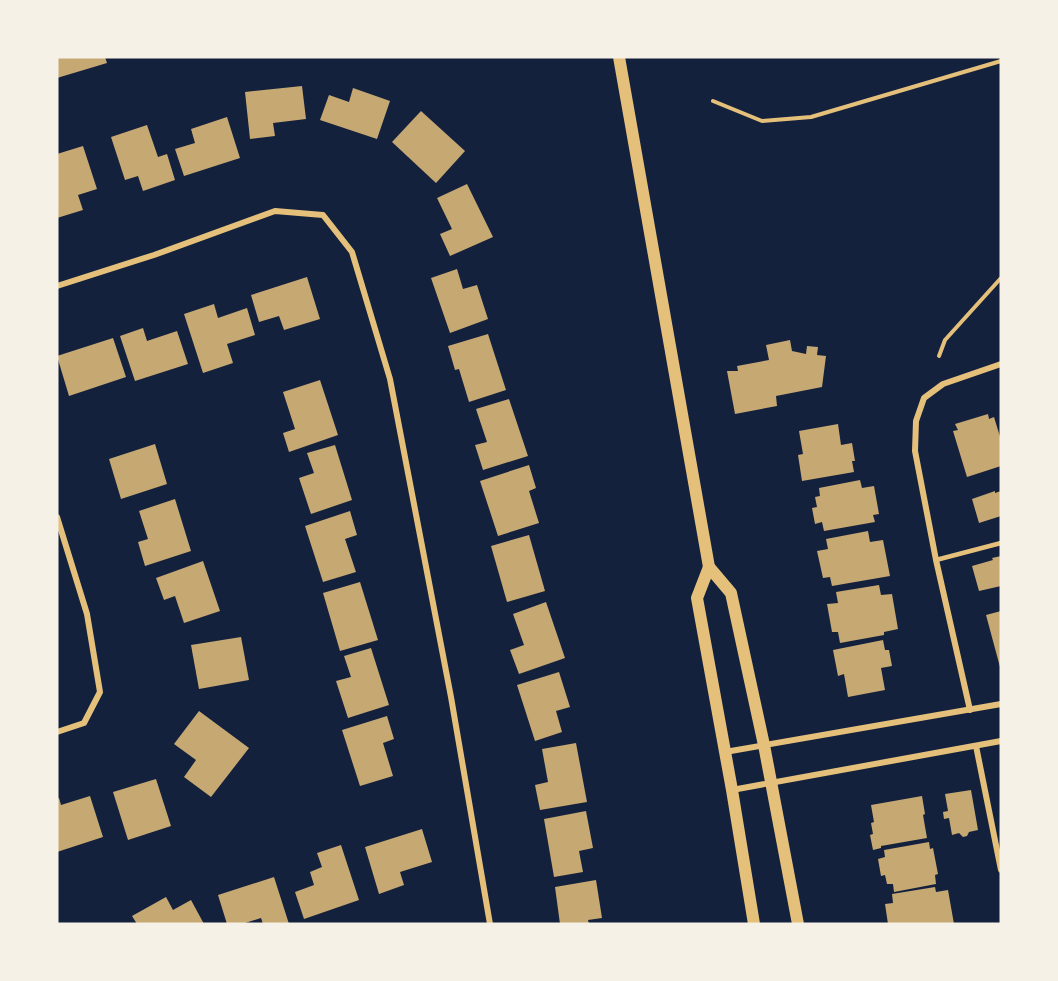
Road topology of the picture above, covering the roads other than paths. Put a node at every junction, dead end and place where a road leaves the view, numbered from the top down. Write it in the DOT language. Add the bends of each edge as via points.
graph roads {
  1 [pos="619,57"];
  2 [pos="57,286"];
  3 [pos="1001,364"];
  4 [pos="57,517"];
  5 [pos="1001,543"];
  6 [pos="936,560"];
  7 [pos="709,567"];
  8 [pos="1001,704"];
  9 [pos="970,710"];
  10 [pos="57,732"];
  11 [pos="1001,741"];
  12 [pos="764,745"];
  13 [pos="976,746"];
  14 [pos="725,752"];
  15 [pos="772,783"];
  16 [pos="732,790"];
  17 [pos="1001,870"];
  18 [pos="490,924"];
  19 [pos="754,924"];
  20 [pos="798,924"];
  1 -- 7 [label="main road"];
  2 -- 18 [label="street" via="275,211 322,215 352,252 390,379 452,697"];
  3 -- 6 [label="street" via="943,384 924,398 916,421 915,451"];
  4 -- 10 [label="street" via="87,614 100,692 84,723"];
  5 -- 6 [label="lane"];
  6 -- 9 [label="street"];
  7 -- 12 [label="main road" via="731,593"];
  7 -- 14 [label="main road" via="697,598"];
  8 -- 9 [label="street"];
  9 -- 12 [label="street"];
  11 -- 13 [label="street"];
  12 -- 14 [label="street"];
  12 -- 15 [label="main road"];
  13 -- 15 [label="street"];
  13 -- 17 [label="street"];
  14 -- 16 [label="main road"];
  15 -- 16 [label="street"];
  15 -- 20 [label="main road"];
  16 -- 19 [label="main road"];
}
